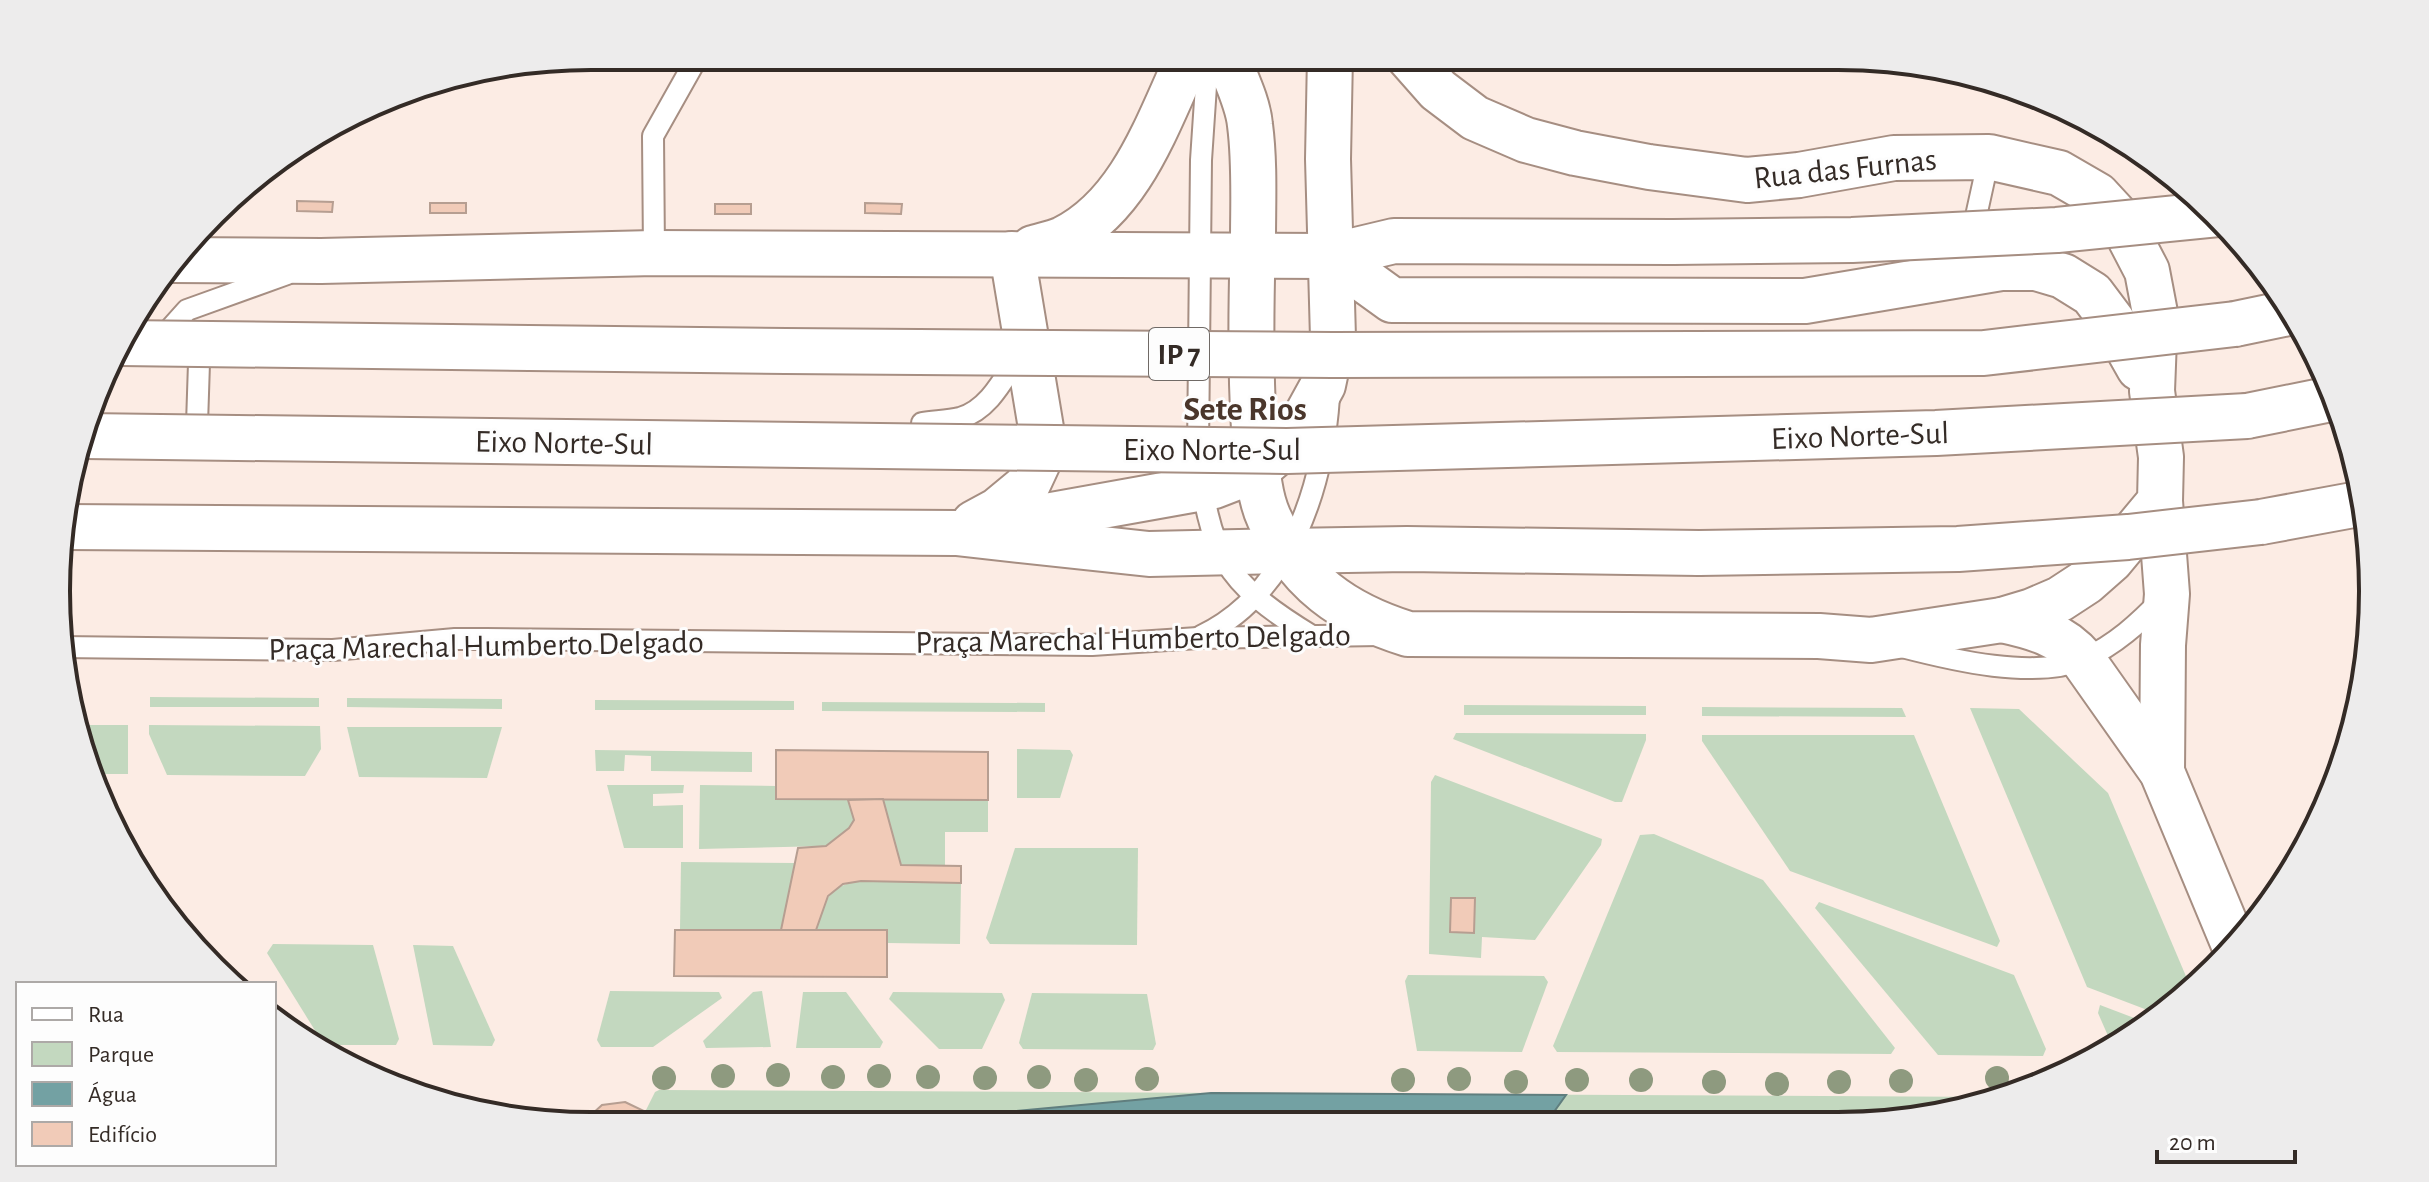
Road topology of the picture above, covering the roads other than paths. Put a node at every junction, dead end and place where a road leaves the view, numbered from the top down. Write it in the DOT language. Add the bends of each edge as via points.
graph roads {
  1 [pos="690,70"];
  2 [pos="1182,70"];
  3 [pos="1207,70"];
  4 [pos="1232,70"];
  5 [pos="1330,70"];
  6 [pos="1420,70"];
  7 [pos="1989,157"];
  8 [pos="2199,216"];
  9 [pos="654,253"];
  10 [pos="1012,254"];
  11 [pos="1200,255"];
  12 [pos="1252,256"];
  13 [pos="1331,256"];
  14 [pos="189,260"];
  15 [pos="321,261"];
  16 [pos="1963,274"];
  17 [pos="2279,315"];
  18 [pos="1333,338"];
  19 [pos="133,343"];
  20 [pos="1028,343"];
  21 [pos="161,362"];
  22 [pos="199,363"];
  23 [pos="2152,391"];
  24 [pos="2322,401"];
  25 [pos="922,423"];
  26 [pos="197,424"];
  27 [pos="94,436"];
  28 [pos="1258,469"];
  29 [pos="1203,490"];
  30 [pos="2160,501"];
  31 [pos="2352,505"];
  32 [pos="74,527"];
  33 [pos="956,533"];
  34 [pos="1287,551"];
  35 [pos="1219,552"];
  36 [pos="2167,594"];
  37 [pos="1254,596"];
  38 [pos="2002,620"];
  39 [pos="1408,634"];
  40 [pos="1312,636"];
  41 [pos="1198,638"];
  42 [pos="1871,640"];
  43 [pos="73,647"];
  44 [pos="2083,660"];
  45 [pos="2162,772"];
  46 [pos="2230,935"];
  1 -- 9 [label="lane" via="653,136"];
  2 -- 10 [label="main road" via="1134,171 1110,203 1061,240"];
  3 -- 11 [label="lane"];
  4 -- 12 [label="main road" via="1250,122"];
  5 -- 13 [label="main road"];
  6 -- 7 [label="main road, Rua das Furnas" via="1475,118 1526,140 1649,167 1747,180 1894,158"];
  7 -- 16 [label="lane"];
  7 -- 23 [label="main road, Rua das Furnas" via="2059,173 2097,195 2121,221 2147,271 2155,313"];
  8 -- 13 [label="main road, bridge" via="2025,232 1852,240 1394,241"];
  9 -- 10 [label="main road"];
  9 -- 15 [label="main road"];
  10 -- 11 [label="main road"];
  10 -- 20 [label="main road"];
  11 -- 12 [label="main road"];
  11 -- 29 [label="lane" via="1198,451"];
  12 -- 13 [label="main road"];
  12 -- 28 [label="main road" via="1251,382"];
  13 -- 16 [label="main road" via="1392,300 1805,301"];
  13 -- 18 [label="main road"];
  14 -- 15 [label="main road"];
  15 -- 21 [label="lane" via="187,310 170,329"];
  16 -- 23 [label="main road" via="2036,268 2081,286 2108,315"];
  17 -- 19 [label="main road, IP 7, bridge" via="1968,354 911,352"];
  18 -- 28 [label="main road" via="1323,385 1301,425"];
  18 -- 34 [label="lane" via="1318,479"];
  20 -- 25 [label="lane" via="990,399 973,413"];
  20 -- 33 [label="main road" via="1041,428 1037,467 1017,496"];
  22 -- 26 [label="lane"];
  23 -- 30 [label="main road, Rua das Furnas" via="2161,457"];
  24 -- 27 [label="main road, Eixo Norte-Sul, bridge" via="2247,416 1936,433 1287,451"];
  28 -- 29 [label="main road"];
  28 -- 34 [label="main road" via="1267,515"];
  29 -- 33 [label="main road"];
  29 -- 35 [label="lane"];
  30 -- 36 [label="main road, Rua das Furnas"];
  30 -- 38 [label="main road, Praça Marechal Humberto Delgado" via="2086,582 2060,599"];
  31 -- 34 [label="main road, bridge" via="2128,537 1958,549"];
  32 -- 33 [label="main road"];
  33 -- 35 [label="main road" via="1149,554"];
  34 -- 35 [label="main road"];
  34 -- 37 [label="lane"];
  34 -- 39 [label="main road" via="1319,589 1343,607"];
  35 -- 37 [label="lane"];
  36 -- 44 [label="lane" via="2115,642"];
  36 -- 45 [label="main road, Rua das Furnas"];
  37 -- 40 [label="lane"];
  37 -- 41 [label="lane" via="1232,619"];
  38 -- 42 [label="main road, Praça Marechal Humberto Delgado"];
  38 -- 44 [label="main road, Rua das Furnas" via="2052,634"];
  39 -- 40 [label="lane, Praça Marechal Humberto Delgado"];
  39 -- 42 [label="main road, Praça Marechal Humberto Delgado"];
  40 -- 41 [label="lane, Praça Marechal Humberto Delgado"];
  41 -- 43 [label="lane, Praça Marechal Humberto Delgado" via="1092,645 471,639 333,650"];
  42 -- 44 [label="lane" via="1971,664 2042,667"];
  44 -- 45 [label="main road, Rua das Furnas"];
  45 -- 46 [label="main road, Rua das Furnas"];
}
